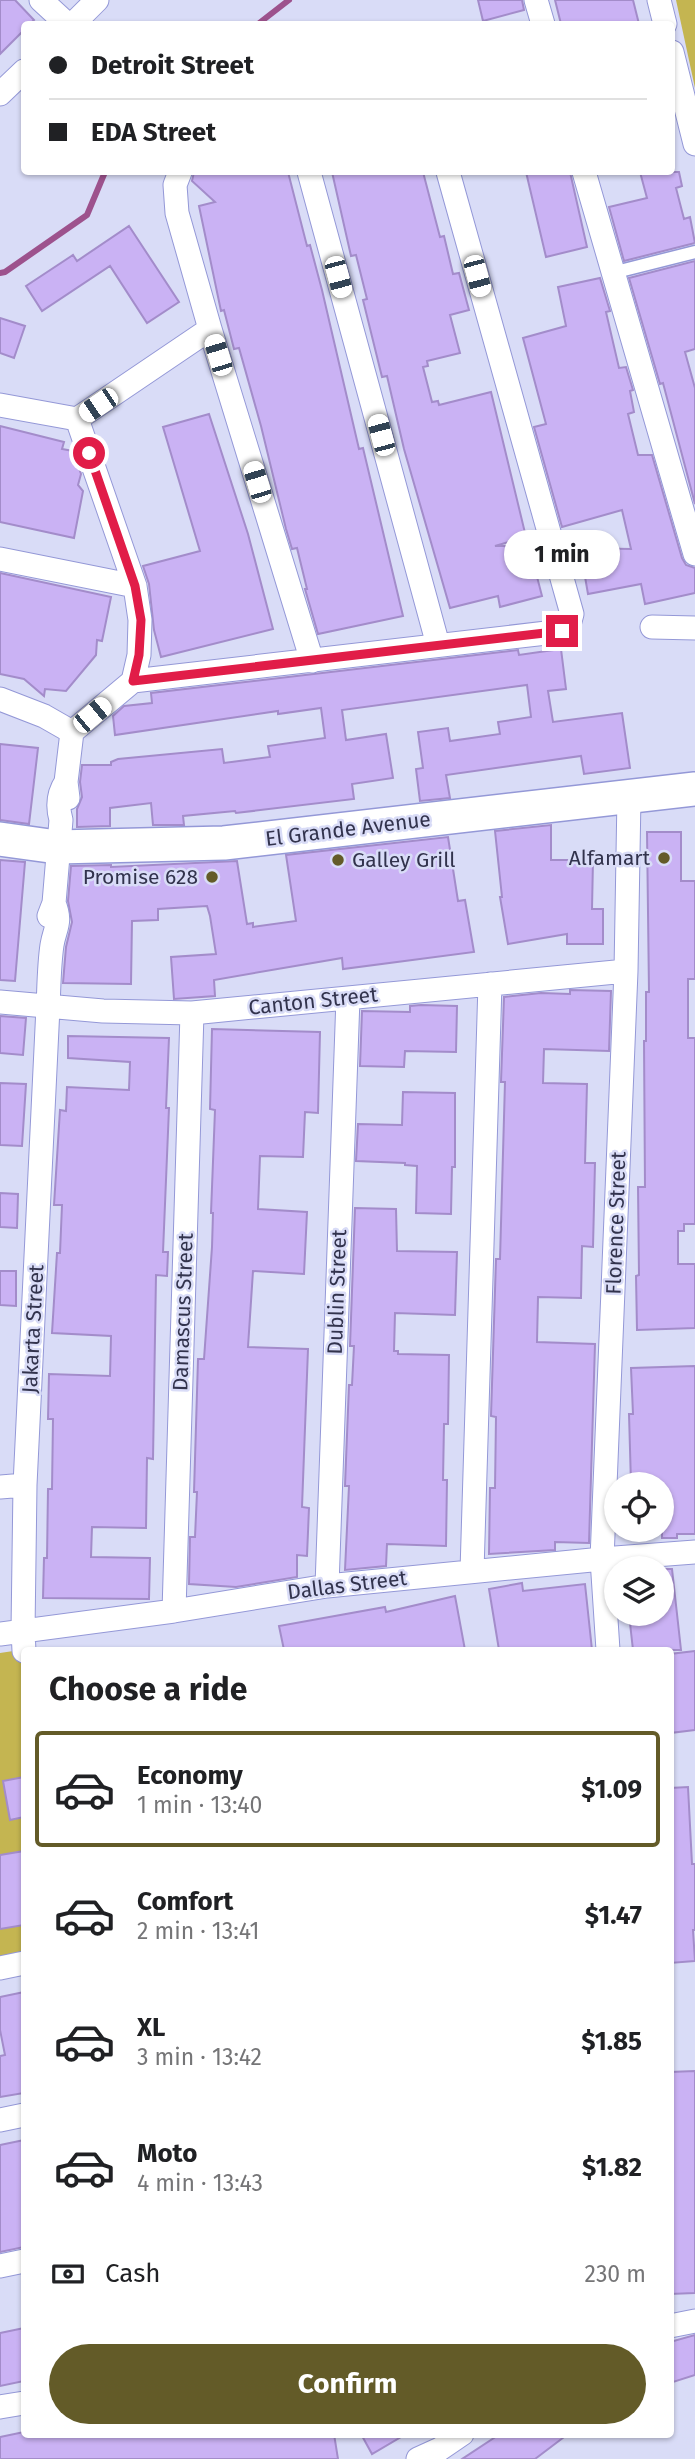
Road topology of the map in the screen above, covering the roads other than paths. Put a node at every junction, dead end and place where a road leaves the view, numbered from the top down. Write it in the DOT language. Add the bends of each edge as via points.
graph roads {
  1 [pos="41,0"];
  2 [pos="97,0"];
  3 [pos="537,0"];
  4 [pos="659,0"];
  5 [pos="64,21"];
  6 [pos="76,21"];
  7 [pos="542,21"];
  8 [pos="664,21"];
  9 [pos="675,64"];
  10 [pos="21,74"];
  11 [pos="0,94"];
  12 [pos="695,144"];
  13 [pos="179,175"];
  14 [pos="310,175"];
  15 [pos="449,175"];
  16 [pos="585,175"];
  17 [pos="695,252"];
  18 [pos="612,273"];
  19 [pos="210,329"];
  20 [pos="0,405"];
  21 [pos="77,418"];
  22 [pos="695,554"];
  23 [pos="0,559"];
  24 [pos="135,586"];
  25 [pos="652,627"];
  26 [pos="695,628"];
  27 [pos="438,645"];
  28 [pos="312,661"];
  29 [pos="133,681"];
  30 [pos="0,699"];
  31 [pos="72,732"];
  32 [pos="695,789"];
  33 [pos="629,796"];
  34 [pos="59,833"];
  35 [pos="0,839"];
  36 [pos="626,971"];
  37 [pos="490,984"];
  38 [pos="348,998"];
  39 [pos="0,1002"];
  40 [pos="48,1007"];
  41 [pos="192,1013"];
  42 [pos="25,1485"];
  43 [pos="0,1487"];
  44 [pos="695,1552"];
  45 [pos="602,1559"];
  46 [pos="472,1571"];
  47 [pos="327,1586"];
  48 [pos="174,1611"];
  49 [pos="16,1639"];
  50 [pos="608,1647"];
  51 [pos="21,1964"];
  52 [pos="0,1968"];
  53 [pos="21,2116"];
  54 [pos="0,2120"];
  55 [pos="21,2262"];
  56 [pos="0,2266"];
  57 [pos="695,2321"];
  58 [pos="674,2325"];
  59 [pos="21,2404"];
  60 [pos="0,2407"];
  61 [pos="456,2438"];
  62 [pos="418,2459"];
  1 -- 5 [label="street"];
  2 -- 6 [label="street"];
  3 -- 7 [label="street"];
  4 -- 8 [label="street"];
  9 -- 12 [label="street"];
  10 -- 11 [label="street"];
  13 -- 19 [label="street" via="177,213"];
  14 -- 27 [label="street"];
  15 -- 27 [label="street" via="572,614 568,628 555,632"];
  16 -- 18 [label="street"];
  17 -- 18 [label="lane"];
  18 -- 22 [label="street"];
  19 -- 21 [label="street"];
  19 -- 28 [label="street"];
  20 -- 21 [label="street"];
  21 -- 24 [label="street"];
  23 -- 24 [label="street"];
  24 -- 29 [label="street" via="141,620"];
  25 -- 26 [label="street"];
  27 -- 28 [label="street"];
  28 -- 29 [label="street"];
  29 -- 31 [label="street"];
  30 -- 31 [label="street"];
  31 -- 34 [label="street, Jakarta Street" via="66,782 69,793"];
  32 -- 33 [label="street, El Grande Avenue"];
  33 -- 34 [label="street, El Grande Avenue" via="224,844"];
  33 -- 36 [label="street, Florence Street"];
  34 -- 35 [label="street, El Grande Avenue"];
  34 -- 40 [label="street, Jakarta Street" via="48,933 52,943"];
  36 -- 37 [label="street, Canton Street"];
  36 -- 45 [label="street, Florence Street"];
  37 -- 38 [label="street, Canton Street"];
  37 -- 46 [label="street"];
  38 -- 41 [label="street, Canton Street"];
  38 -- 47 [label="street, Dublin Street"];
  39 -- 40 [label="street, Canton Street"];
  40 -- 41 [label="street, Canton Street"];
  40 -- 42 [label="street, Jakarta Street"];
  41 -- 48 [label="street, Damascus Street"];
  42 -- 43 [label="street"];
  42 -- 49 [label="street, Jakarta Street"];
  44 -- 45 [label="street, Dallas Street"];
  45 -- 46 [label="street, Dallas Street"];
  45 -- 50 [label="street, Florence Street"];
  46 -- 47 [label="street, Dallas Street"];
  47 -- 48 [label="street, Dallas Street"];
  48 -- 49 [label="street, Dallas Street"];
  51 -- 52 [label="street"];
  53 -- 54 [label="street"];
  55 -- 56 [label="street"];
  57 -- 58 [label="street"];
  59 -- 60 [label="street"];
  61 -- 62 [label="street"];
}
